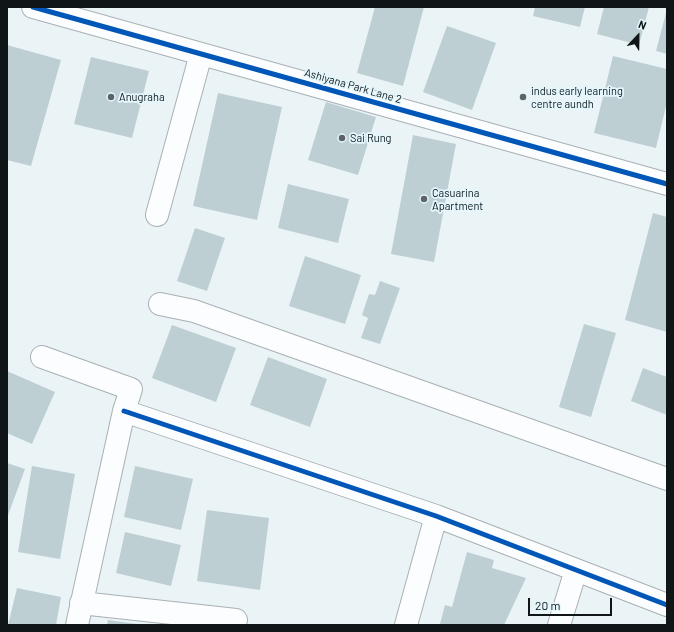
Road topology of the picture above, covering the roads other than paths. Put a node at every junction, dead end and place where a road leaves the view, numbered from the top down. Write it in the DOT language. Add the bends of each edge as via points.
graph roads {
  1 [pos="33,7"];
  2 [pos="201,54"];
  3 [pos="667,184"];
  4 [pos="157,215"];
  5 [pos="160,304"];
  6 [pos="42,357"];
  7 [pos="124,411"];
  8 [pos="667,479"];
  9 [pos="436,516"];
  10 [pos="576,570"];
  11 [pos="81,603"];
  12 [pos="667,605"];
  13 [pos="236,620"];
  14 [pos="76,625"];
  15 [pos="406,625"];
  16 [pos="559,625"];
  1 -- 2 [label="street, Ashiyana Park Lane 2"];
  2 -- 3 [label="street, Ashiyana Park Lane 2"];
  2 -- 4 [label="street"];
  5 -- 8 [label="street" via="194,312"];
  6 -- 7 [label="street" via="131,389"];
  7 -- 9 [label="street"];
  7 -- 11 [label="street"];
  9 -- 10 [label="street"];
  9 -- 15 [label="street"];
  10 -- 12 [label="street"];
  10 -- 16 [label="street"];
  11 -- 13 [label="street"];
  11 -- 14 [label="street"];
}
